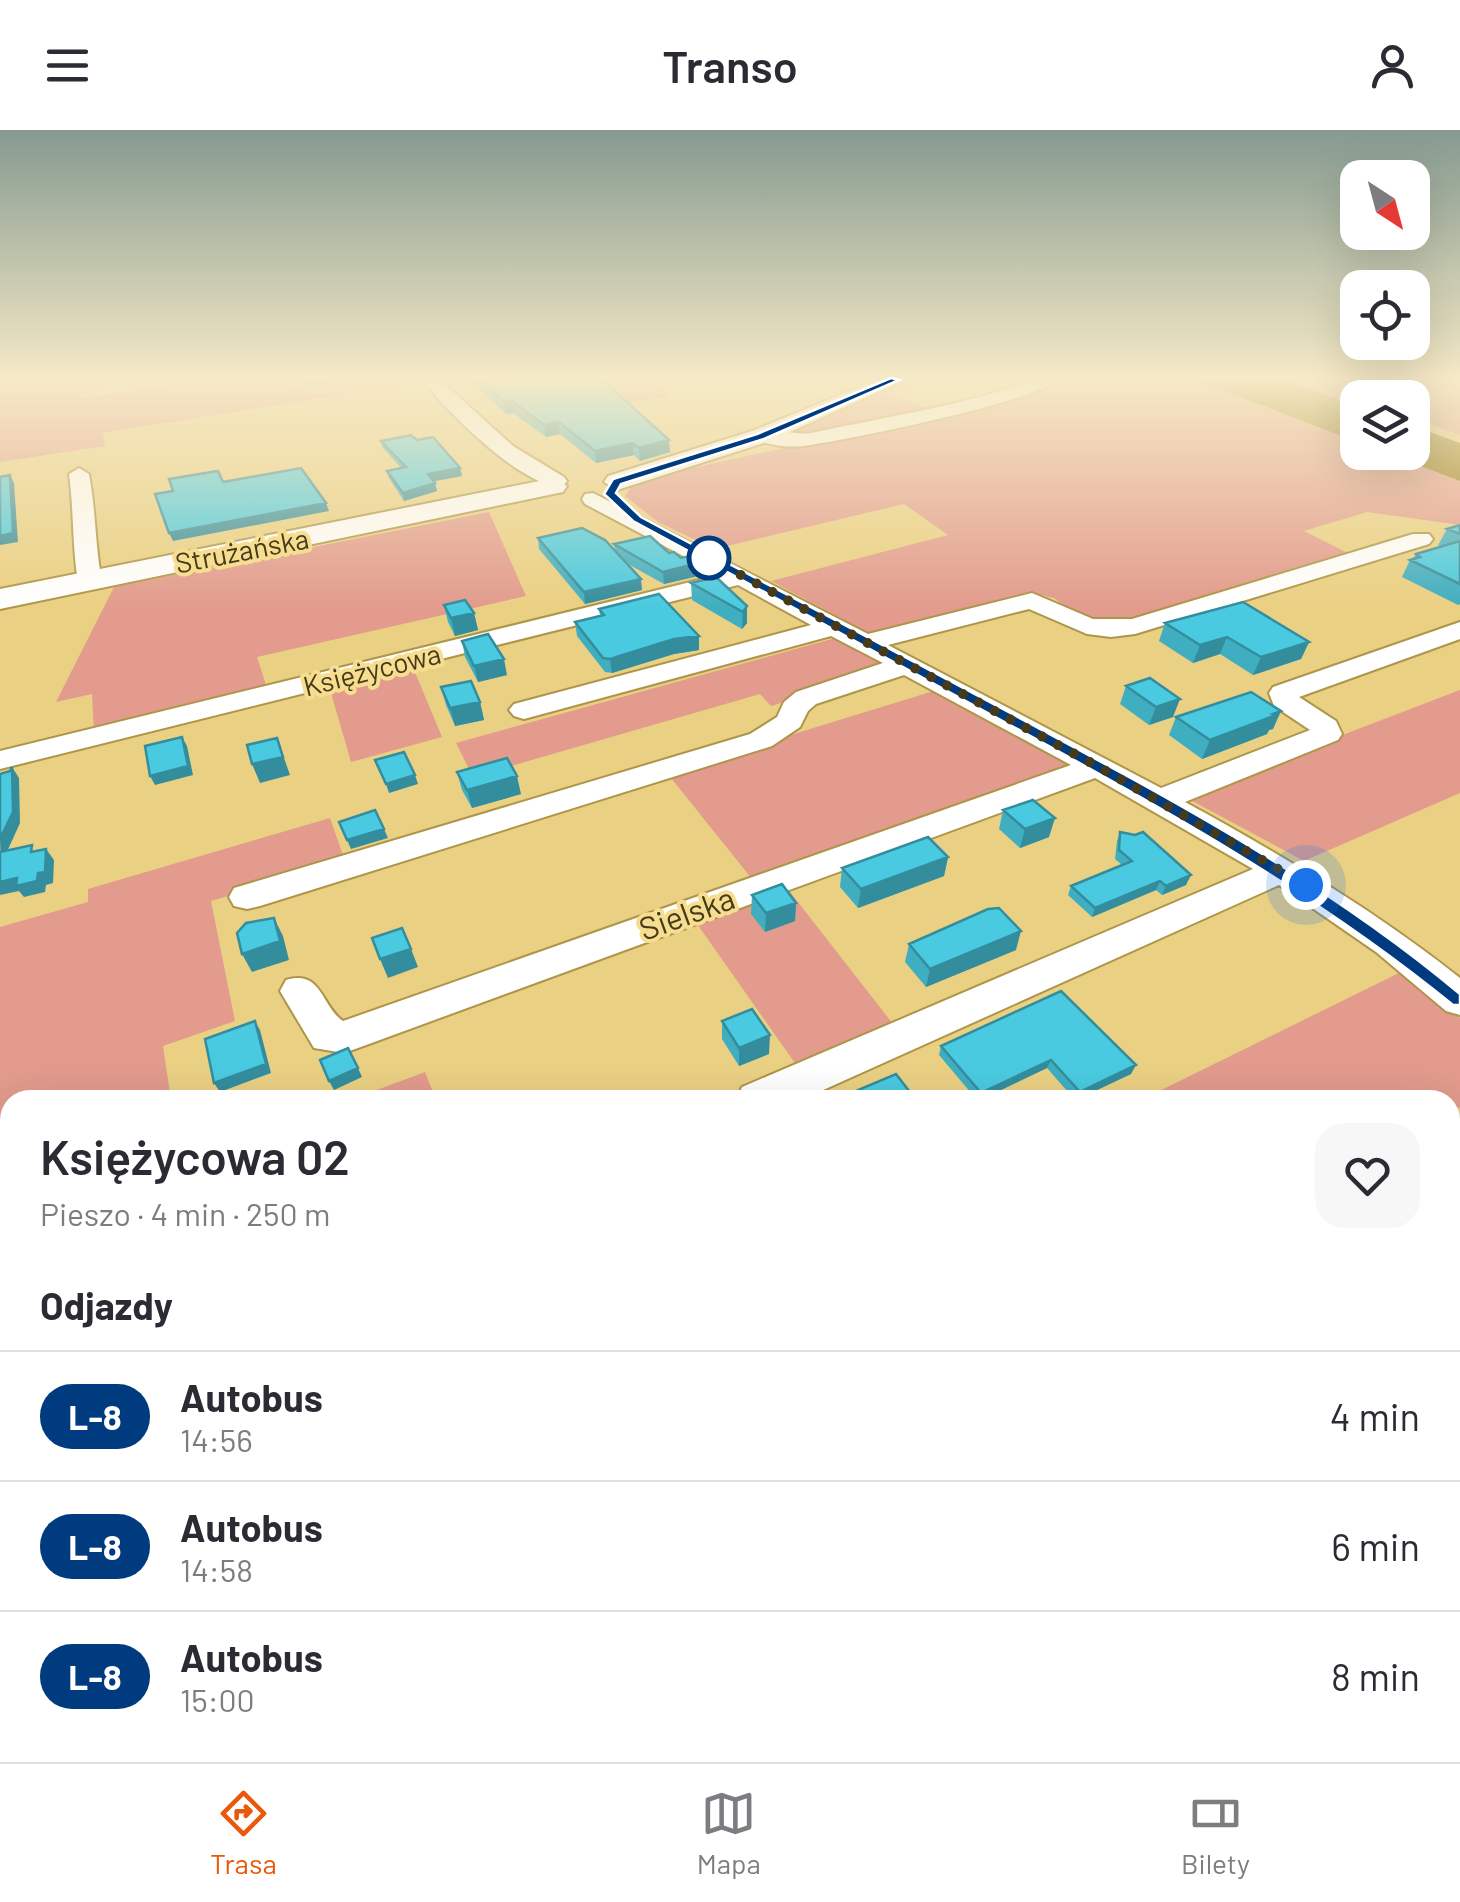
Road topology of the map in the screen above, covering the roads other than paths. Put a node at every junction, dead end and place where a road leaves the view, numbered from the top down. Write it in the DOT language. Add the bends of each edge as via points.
graph roads {
  1 [pos="517,456"];
  2 [pos="693,456"];
  3 [pos="79,474"];
  4 [pos="584,483"];
  5 [pos="1421,539"];
  6 [pos="744,576"];
  7 [pos="90,582"];
  8 [pos="0,600"];
  9 [pos="837,626"];
  10 [pos="1460,630"];
  11 [pos="867,642"];
  12 [pos="908,664"];
  13 [pos="524,710"];
  14 [pos="0,760"];
  15 [pos="1097,766"];
  16 [pos="1160,800"];
  17 [pos="1282,870"];
  18 [pos="247,897"];
  19 [pos="300,991"];
  20 [pos="1460,1000"];
  21 [pos="780,1090"];
  1 -- 4 [label="street" via="537,472"];
  2 -- 4 [label="main road, Strużańska"];
  3 -- 7 [label="street"];
  4 -- 6 [label="street"];
  4 -- 7 [label="main road, Strużańska"];
  5 -- 11 [label="street" via="1135,626 1087,626 1032,601"];
  6 -- 9 [label="street"];
  6 -- 14 [label="street, Księżycowa"];
  7 -- 8 [label="main road, Strużańska"];
  9 -- 11 [label="street"];
  9 -- 13 [label="street"];
  10 -- 16 [label="street" via="1286,691 1284,700 1327,734"];
  11 -- 12 [label="street"];
  12 -- 15 [label="street"];
  12 -- 18 [label="street" via="806,698 790,721 761,740"];
  15 -- 16 [label="street"];
  15 -- 19 [label="street, Sielska" via="344,1038 322,1032"];
  16 -- 17 [label="street"];
  17 -- 20 [label="street"];
  17 -- 21 [label="street"];
}
